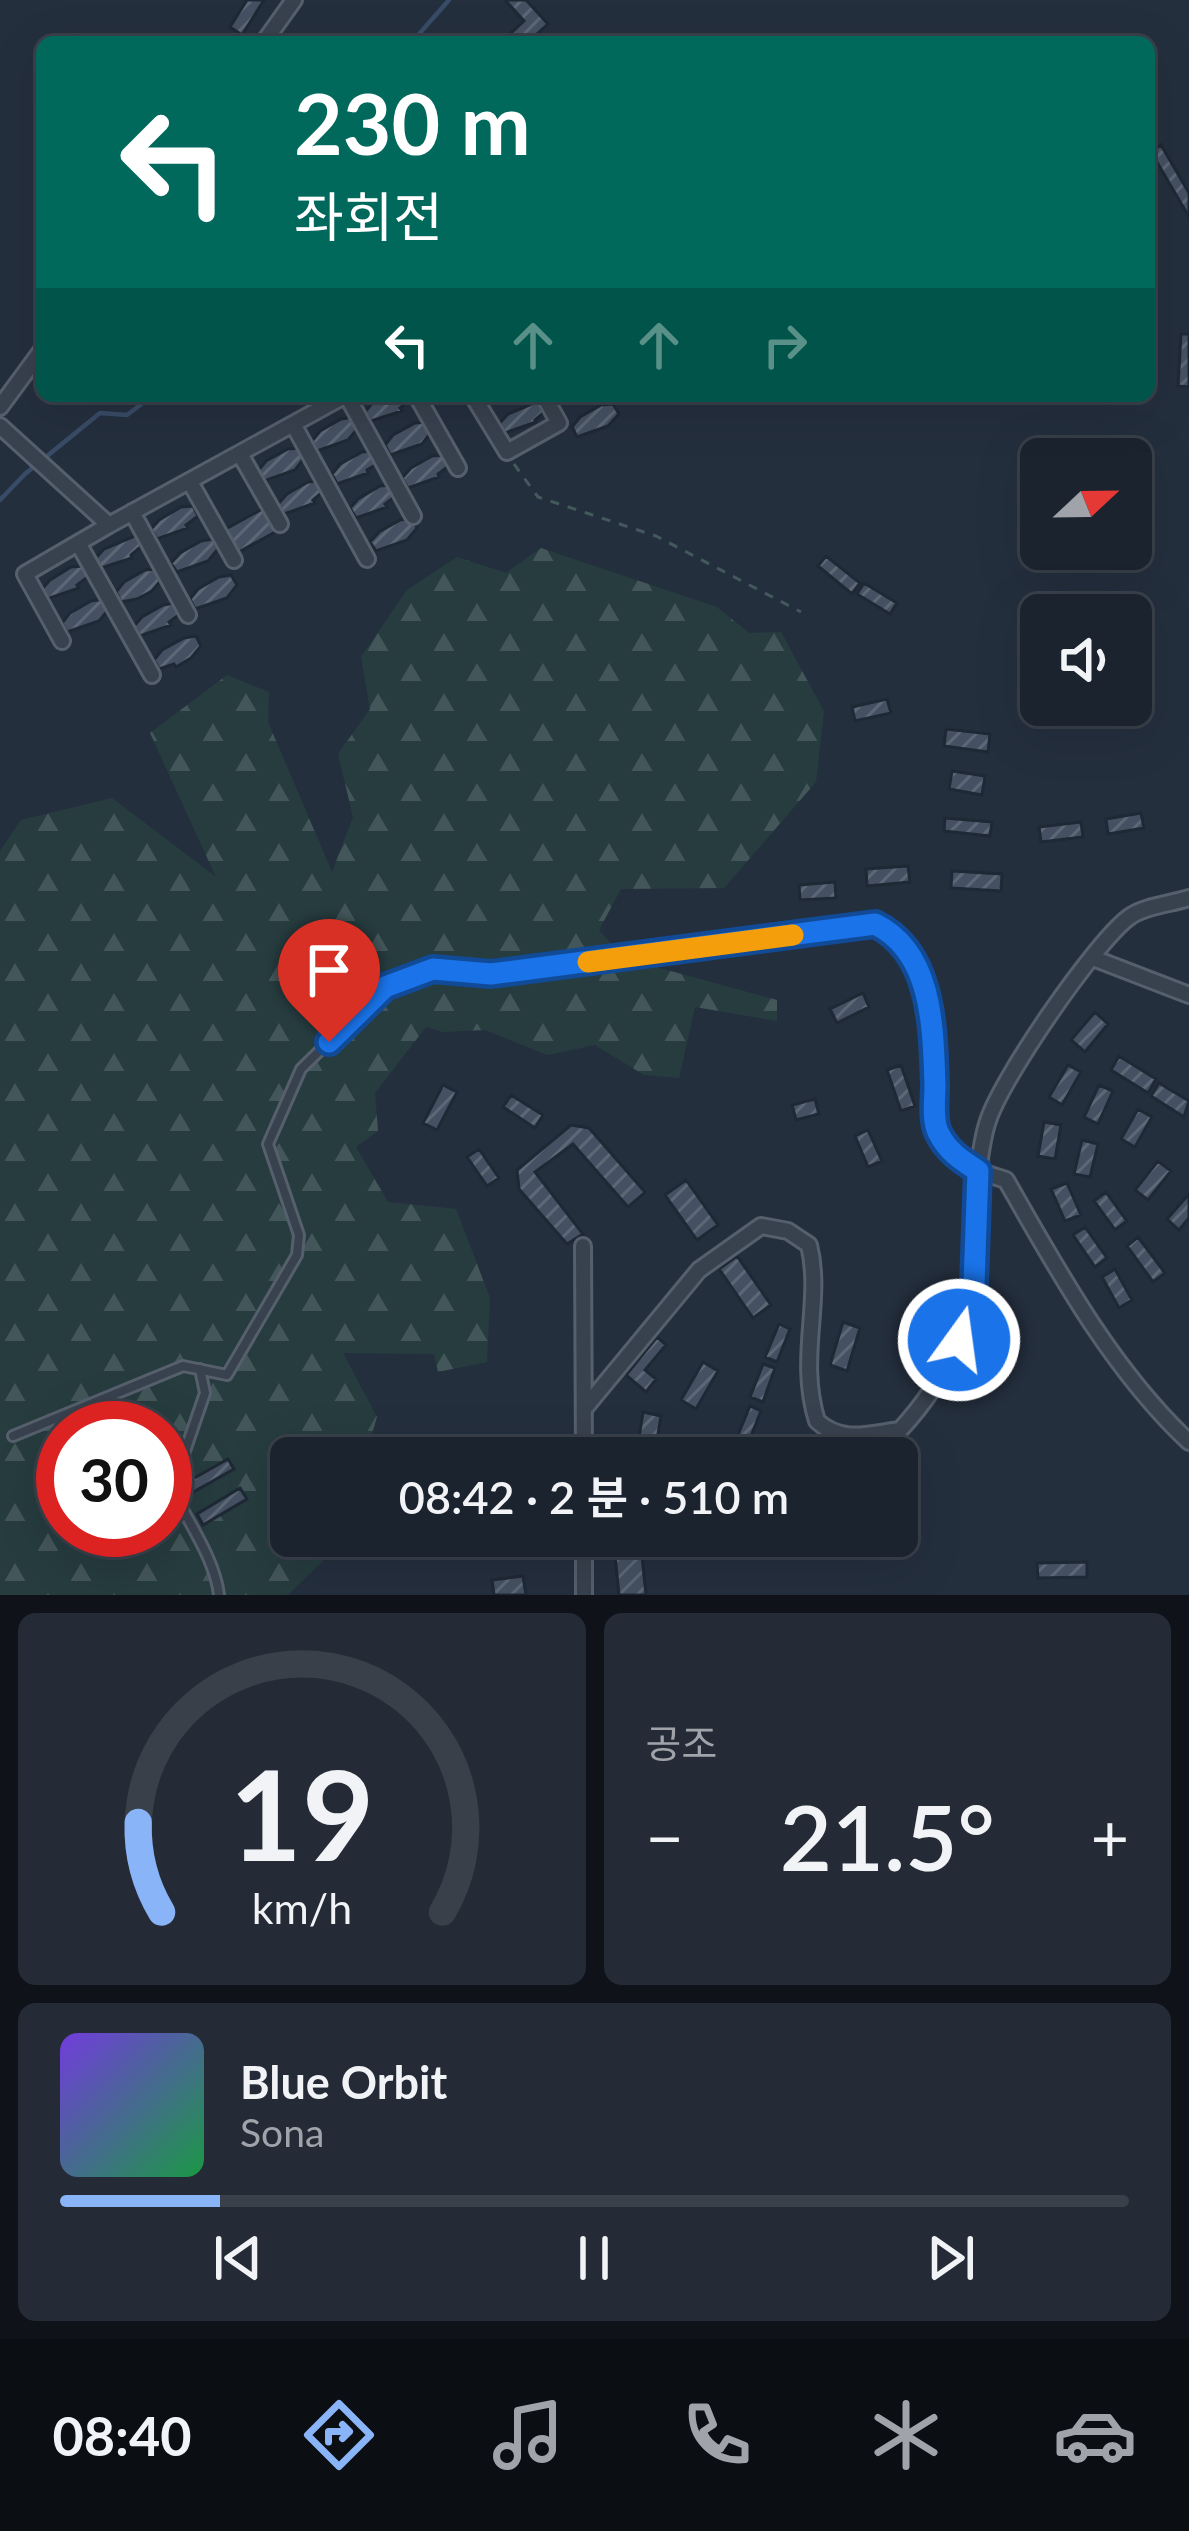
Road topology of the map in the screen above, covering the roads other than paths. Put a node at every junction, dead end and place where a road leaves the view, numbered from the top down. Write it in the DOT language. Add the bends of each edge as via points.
graph roads {
  1 [pos="294,0"];
  2 [pos="268,36"];
  3 [pos="36,358"];
  4 [pos="334,402"];
  5 [pos="348,402"];
  6 [pos="420,402"];
  7 [pos="477,402"];
  8 [pos="547,402"];
  9 [pos="0,407"];
  10 [pos="293,424"];
  11 [pos="0,426"];
  12 [pos="240,454"];
  13 [pos="458,469"];
  14 [pos="190,482"];
  15 [pos="132,512"];
  16 [pos="413,516"];
  17 [pos="280,524"];
  18 [pos="109,525"];
  19 [pos="78,543"];
  20 [pos="367,559"];
  21 [pos="234,560"];
  22 [pos="188,615"];
  23 [pos="62,641"];
  24 [pos="152,675"];
  25 [pos="1189,898"];
  26 [pos="1093,958"];
  27 [pos="1189,995"];
  28 [pos="978,1171"];
  29 [pos="583,1246"];
  30 [pos="200,1369"];
  31 [pos="584,1408"];
  32 [pos="13,1436"];
  33 [pos="584,1437"];
  34 [pos="1189,1442"];
  35 [pos="584,1557"];
  36 [pos="219,1595"];
  37 [pos="584,1595"];
  1 -- 2 [label="street"];
  3 -- 9 [label="street"];
  4 -- 10 [label="street"];
  5 -- 16 [label="street"];
  6 -- 13 [label="street"];
  7 -- 8 [label="street" via="507,452 559,423"];
  10 -- 12 [label="street"];
  10 -- 20 [label="street"];
  11 -- 18 [label="street"];
  12 -- 14 [label="street"];
  12 -- 17 [label="street"];
  14 -- 15 [label="street"];
  14 -- 21 [label="street"];
  15 -- 18 [label="street"];
  15 -- 22 [label="street"];
  18 -- 19 [label="street"];
  19 -- 23 [label="street" via="25,574"];
  19 -- 24 [label="street"];
  25 -- 26 [label="street" via="1133,914"];
  26 -- 27 [label="street"];
  26 -- 28 [label="street" via="997,1099"];
  28 -- 30 [label="lane" via="954,1156 936,1128 925,985 894,934 875,924 491,974 433,969 385,987 301,1069 268,1144 299,1235 297,1255 227,1375"];
  28 -- 31 [label="street" via="968,1313 950,1365 900,1430 854,1437 818,1421 807,1352 809,1245 761,1226 686,1283"];
  28 -- 34 [label="street" via="1006,1180 1066,1285"];
  29 -- 31 [label="street"];
  30 -- 32 [label="lane" via="183,1366"];
  30 -- 36 [label="lane" via="205,1393 172,1489 217,1571"];
  31 -- 33 [label="street"];
  35 -- 37 [label="street"];
}
